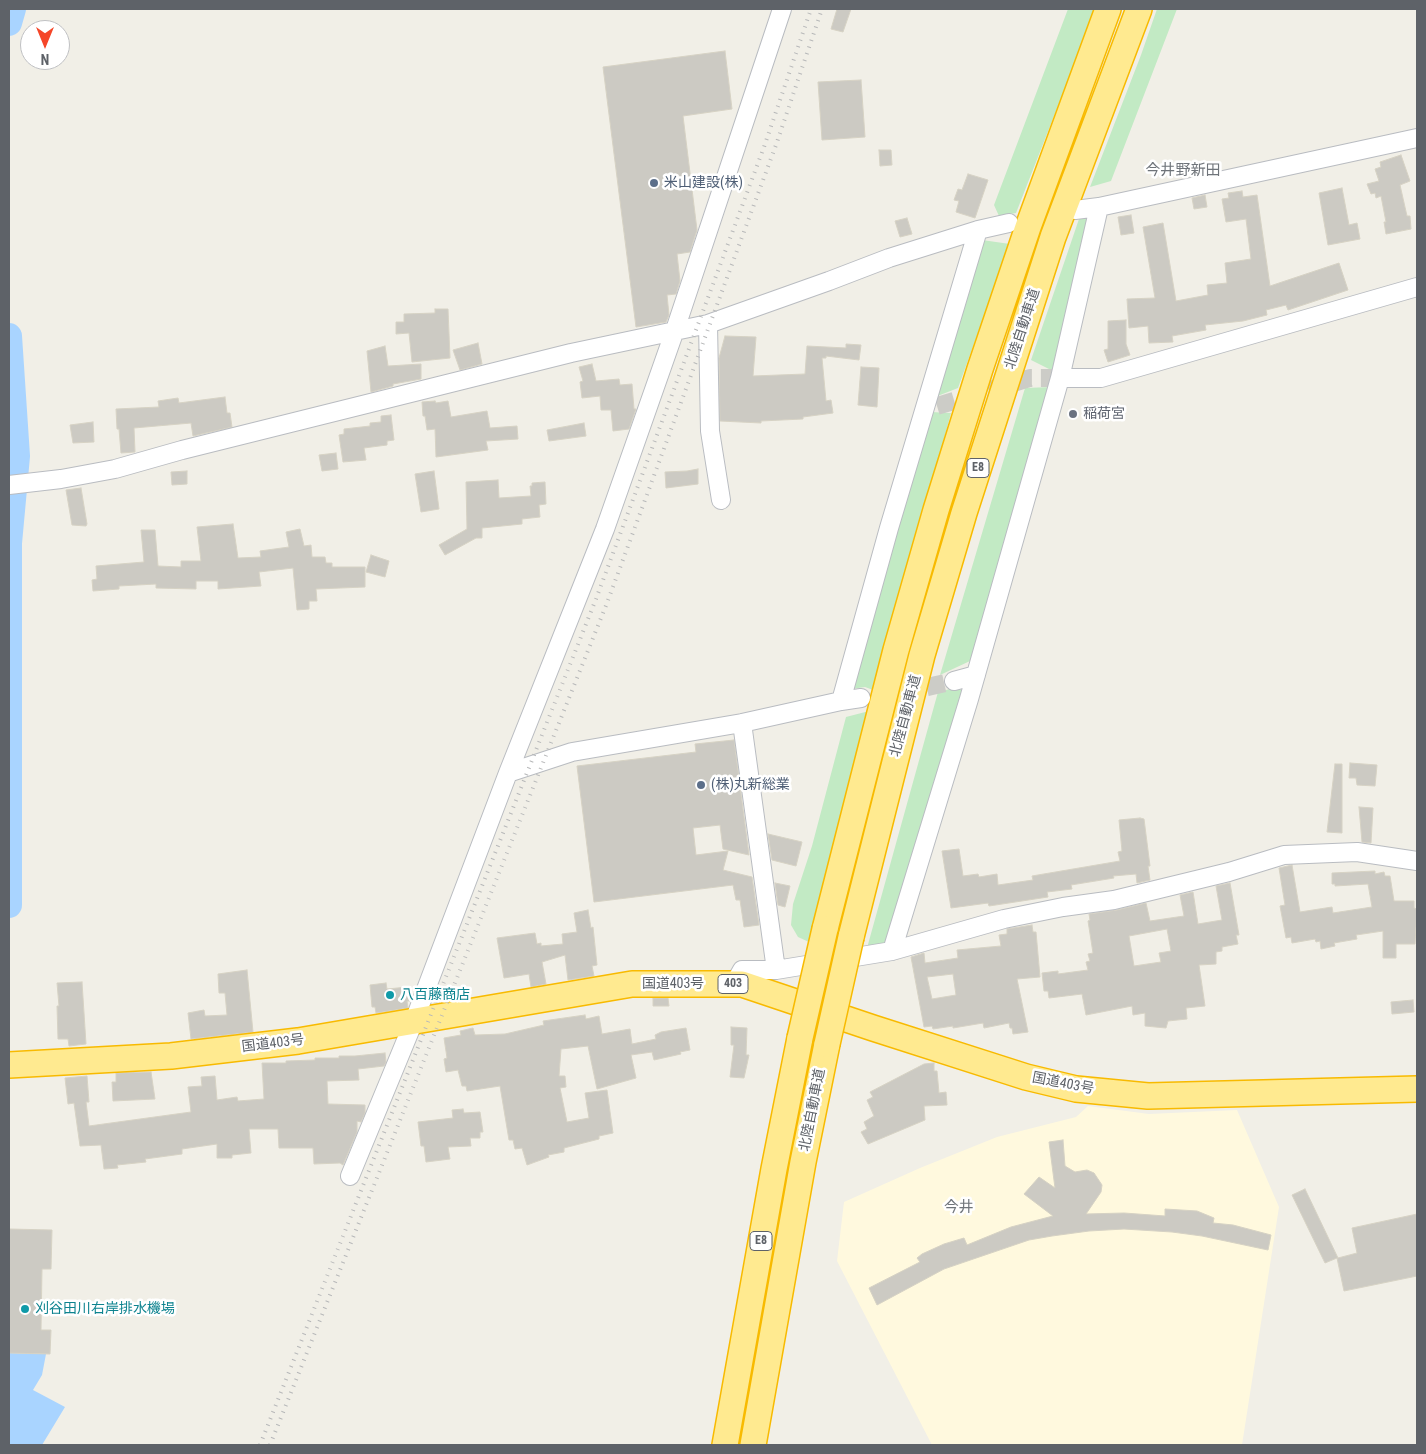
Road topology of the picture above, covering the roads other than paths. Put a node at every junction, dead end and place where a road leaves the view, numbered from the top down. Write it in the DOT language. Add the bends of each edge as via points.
graph roads {
  1 [pos="782,9"];
  2 [pos="1108,9"];
  3 [pos="1139,9"];
  4 [pos="1417,138"];
  5 [pos="1099,207"];
  6 [pos="1075,210"];
  7 [pos="1009,224"];
  8 [pos="978,230"];
  9 [pos="1417,287"];
  10 [pos="708,324"];
  11 [pos="675,330"];
  12 [pos="1060,378"];
  13 [pos="9,485"];
  14 [pos="721,500"];
  15 [pos="976,675"];
  16 [pos="954,681"];
  17 [pos="862,698"];
  18 [pos="842,701"];
  19 [pos="742,722"];
  20 [pos="508,773"];
  21 [pos="1417,860"];
  22 [pos="892,952"];
  23 [pos="776,970"];
  24 [pos="734,984"];
  25 [pos="414,1021"];
  26 [pos="9,1065"];
  27 [pos="1417,1089"];
  28 [pos="350,1176"];
  29 [pos="725,1445"];
  30 [pos="753,1445"];
  1 -- 11 [label="street"];
  2 -- 29 [label="highway, 北陸自動車道 / E8, bridge" via="980,369 891,668 800,1038"];
  3 -- 30 [label="highway, 北陸自動車道 / E8, bridge" via="1053,237 922,655 826,1044"];
  4 -- 5 [label="street"];
  5 -- 6 [label="street"];
  5 -- 12 [label="street"];
  7 -- 8 [label="street"];
  8 -- 10 [label="street"];
  8 -- 18 [label="street" via="930,407 915,442 888,528"];
  9 -- 12 [label="street" via="1100,378"];
  10 -- 11 [label="street"];
  10 -- 14 [label="street" via="710,431"];
  11 -- 13 [label="street" via="571,353 115,469"];
  11 -- 20 [label="street" via="606,529"];
  12 -- 15 [label="street"];
  15 -- 16 [label="street"];
  15 -- 22 [label="street"];
  17 -- 18 [label="street"];
  18 -- 19 [label="street"];
  19 -- 20 [label="street" via="572,752"];
  19 -- 23 [label="street"];
  20 -- 25 [label="street"];
  21 -- 22 [label="street" via="1357,852 1284,855 1114,900 1004,919"];
  22 -- 23 [label="street"];
  23 -- 24 [label="street" via="742,970"];
  24 -- 25 [label="highway, 国道403号 / 403" via="632,984"];
  24 -- 27 [label="highway, 国道403号 / 403" via="1076,1089 1148,1096"];
  25 -- 26 [label="highway, 国道403号 / 403" via="298,1041 171,1056"];
  25 -- 28 [label="street"];
}
